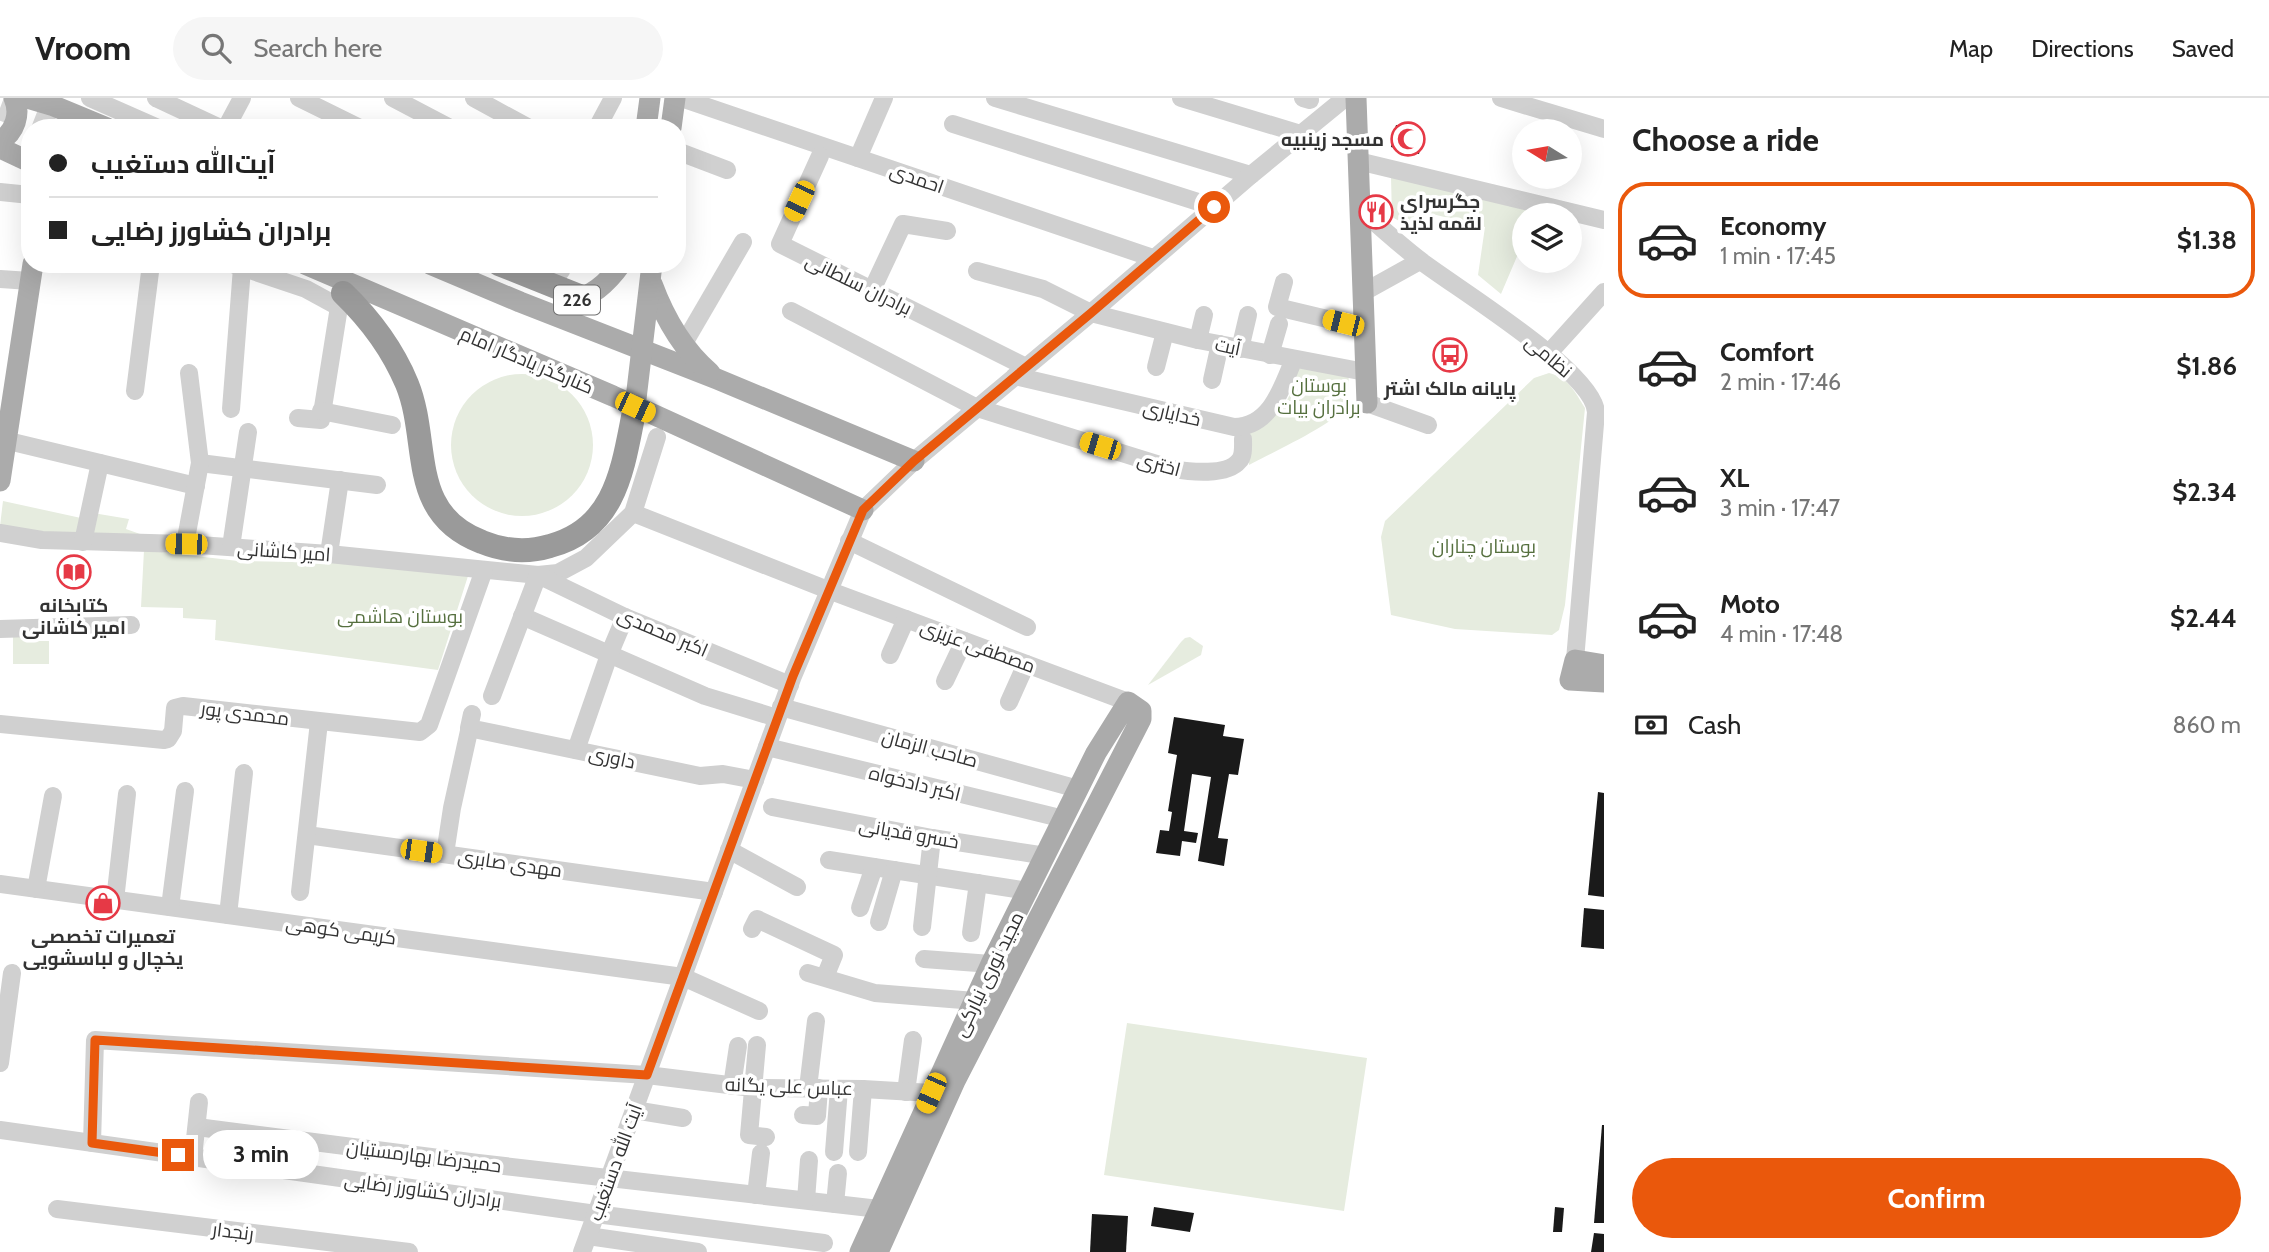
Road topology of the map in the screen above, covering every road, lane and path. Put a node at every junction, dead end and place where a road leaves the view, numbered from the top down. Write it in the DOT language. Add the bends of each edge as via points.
graph roads {
  1 [pos="14,98"];
  2 [pos="27,98"];
  3 [pos="90,98"];
  4 [pos="156,98"];
  5 [pos="242,98"];
  6 [pos="299,98"];
  7 [pos="393,98"];
  8 [pos="474,98"];
  9 [pos="613,98"];
  10 [pos="650,98"];
  11 [pos="678,98"];
  12 [pos="884,98"];
  13 [pos="995,98"];
  14 [pos="1181,98"];
  15 [pos="1345,98"];
  16 [pos="1356,98"];
  17 [pos="1501,98"];
  18 [pos="55,102"];
  19 [pos="1219,103"];
  20 [pos="87,119"];
  21 [pos="138,119"];
  22 [pos="201,119"];
  23 [pos="231,119"];
  24 [pos="327,119"];
  25 [pos="433,119"];
  26 [pos="512,119"];
  27 [pos="602,119"];
  28 [pos="647,119"];
  29 [pos="673,119"];
  30 [pos="953,124"];
  31 [pos="1604,129"];
  32 [pos="1301,134"];
  33 [pos="0,141"];
  34 [pos="0,148"];
  35 [pos="686,154"];
  36 [pos="820,156"];
  37 [pos="21,158"];
  38 [pos="858,158"];
  39 [pos="1358,161"];
  40 [pos="727,170"];
  41 [pos="1251,174"];
  42 [pos="0,192"];
  43 [pos="21,194"];
  44 [pos="1214,207"];
  45 [pos="1360,209"];
  46 [pos="1604,220"];
  47 [pos="947,231"];
  48 [pos="743,242"];
  49 [pos="1153,258"];
  50 [pos="1420,261"];
  51 [pos="978,271"];
  52 [pos="31,273"];
  53 [pos="150,273"];
  54 [pos="237,273"];
  55 [pos="258,273"];
  56 [pos="326,273"];
  57 [pos="451,273"];
  58 [pos="522,273"];
  59 [pos="614,273"];
  60 [pos="651,273"];
  61 [pos="651,273"];
  62 [pos="0,279"];
  63 [pos="1284,282"];
  64 [pos="872,290"];
  65 [pos="1364,292"];
  66 [pos="1604,292"];
  67 [pos="584,298"];
  68 [pos="341,300"];
  69 [pos="520,302"];
  70 [pos="790,311"];
  71 [pos="1091,313"];
  72 [pos="1248,315"];
  73 [pos="1204,316"];
  74 [pos="1279,324"];
  75 [pos="1364,328"];
  76 [pos="1166,332"];
  77 [pos="1198,340"];
  78 [pos="1220,344"];
  79 [pos="683,345"];
  80 [pos="1240,349"];
  81 [pos="642,350"];
  82 [pos="1549,353"];
  83 [pos="1270,355"];
  84 [pos="1294,359"];
  85 [pos="1156,367"];
  86 [pos="1021,371"];
  87 [pos="1365,372"];
  88 [pos="189,373"];
  89 [pos="717,379"];
  90 [pos="1212,380"];
  91 [pos="1586,388"];
  92 [pos="135,391"];
  93 [pos="1604,393"];
  94 [pos="1367,403"];
  95 [pos="635,407"];
  96 [pos="977,408"];
  97 [pos="231,409"];
  98 [pos="321,411"];
  99 [pos="298,418"];
  100 [pos="392,425"];
  101 [pos="1428,425"];
  102 [pos="248,432"];
  103 [pos="657,437"];
  104 [pos="1243,439"];
  105 [pos="3,440"];
  106 [pos="914,461"];
  107 [pos="100,463"];
  108 [pos="200,463"];
  109 [pos="244,468"];
  110 [pos="340,480"];
  111 [pos="0,481"];
  112 [pos="377,485"];
  113 [pos="196,486"];
  114 [pos="863,510"];
  115 [pos="633,513"];
  116 [pos="0,533"];
  117 [pos="849,541"];
  118 [pos="83,542"];
  119 [pos="186,544"];
  120 [pos="231,547"];
  121 [pos="329,554"];
  122 [pos="484,570"];
  123 [pos="538,575"];
  124 [pos="828,590"];
  125 [pos="522,616"];
  126 [pos="625,617"];
  127 [pos="906,620"];
  128 [pos="131,625"];
  129 [pos="1027,627"];
  130 [pos="0,629"];
  131 [pos="964,641"];
  132 [pos="609,655"];
  133 [pos="890,655"];
  134 [pos="1026,664"];
  135 [pos="1604,665"];
  136 [pos="1572,670"];
  137 [pos="945,681"];
  138 [pos="1604,682"];
  139 [pos="790,685"];
  140 [pos="492,696"];
  141 [pos="1009,702"];
  142 [pos="1128,702"];
  143 [pos="779,713"];
  144 [pos="319,722"];
  145 [pos="0,724"];
  146 [pos="767,747"];
  147 [pos="576,750"];
  148 [pos="244,773"];
  149 [pos="755,779"];
  150 [pos="1078,789"];
  151 [pos="186,791"];
  152 [pos="127,794"];
  153 [pos="53,796"];
  154 [pos="772,807"];
  155 [pos="1064,819"];
  156 [pos="307,835"];
  157 [pos="932,838"];
  158 [pos="729,850"];
  159 [pos="445,854"];
  160 [pos="1046,856"];
  161 [pos="829,860"];
  162 [pos="874,867"];
  163 [pos="894,870"];
  164 [pos="928,876"];
  165 [pos="978,883"];
  166 [pos="0,884"];
  167 [pos="797,887"];
  168 [pos="36,889"];
  169 [pos="1029,891"];
  170 [pos="714,892"];
  171 [pos="115,900"];
  172 [pos="170,907"];
  173 [pos="860,908"];
  174 [pos="228,915"];
  175 [pos="878,922"];
  176 [pos="297,924"];
  177 [pos="922,926"];
  178 [pos="752,929"];
  179 [pos="971,933"];
  180 [pos="924,959"];
  181 [pos="991,964"];
  182 [pos="12,973"];
  183 [pos="683,977"];
  184 [pos="975,1001"];
  185 [pos="759,1011"];
  186 [pos="816,1021"];
  187 [pos="913,1040"];
  188 [pos="757,1045"];
  189 [pos="738,1046"];
  190 [pos="0,1063"];
  191 [pos="647,1075"];
  192 [pos="732,1086"];
  193 [pos="753,1088"];
  194 [pos="814,1088"];
  195 [pos="839,1089"];
  196 [pos="863,1089"];
  197 [pos="906,1092"];
  198 [pos="931,1093"];
  199 [pos="199,1102"];
  200 [pos="634,1110"];
  201 [pos="803,1115"];
  202 [pos="683,1118"];
  203 [pos="197,1127"];
  204 [pos="0,1130"];
  205 [pos="92,1143"];
  206 [pos="834,1152"];
  207 [pos="858,1152"];
  208 [pos="193,1157"];
  209 [pos="809,1160"];
  210 [pos="838,1173"];
  211 [pos="609,1178"];
  212 [pos="756,1195"];
  213 [pos="806,1200"];
  214 [pos="835,1204"];
  215 [pos="57,1209"];
  216 [pos="887,1212"];
  217 [pos="596,1214"];
  218 [pos="824,1243"];
  219 [pos="585,1244"];
  220 [pos="775,1245"];
  221 [pos="409,1252"];
  222 [pos="698,1252"];
  223 [pos="860,1252"];
  224 [pos="878,1252"];
  1 -- 33 [label="main road" via="17,117 13,129"];
  2 -- 18 [label="main road"];
  3 -- 21 [label="street"];
  4 -- 22 [label="street"];
  5 -- 23 [label="street"];
  6 -- 24 [label="street"];
  7 -- 25 [label="street"];
  8 -- 26 [label="street"];
  9 -- 27 [label="street"];
  10 -- 28 [label="main road"];
  11 -- 29 [label="main road"];
  11 -- 38 [label="street, احمدی"];
  12 -- 38 [label="street"];
  13 -- 41 [label="street"];
  14 -- 19 [label="street"];
  15 -- 32 [label="street, آیت الله دستغیب"];
  16 -- 39 [label="main road"];
  17 -- 31 [label="street"];
  18 -- 20 [label="main road"];
  19 -- 32 [label="street"];
  30 -- 44 [label="street"];
  32 -- 41 [label="street, آیت الله دستغیب"];
  34 -- 37 [label="main road"];
  35 -- 40 [label="street"];
  36 -- 64 [label="street, برادران سلطانی" via="779,244"];
  38 -- 49 [label="street, احمدی"];
  39 -- 45 [label="main road"];
  39 -- 46 [label="street"];
  41 -- 44 [label="street, آیت الله دستغیب"];
  42 -- 43 [label="street"];
  44 -- 49 [label="street, آیت الله دستغیب"];
  45 -- 50 [label="street, نظامی"];
  45 -- 65 [label="main road"];
  47 -- 64 [label="street" via="903,224"];
  48 -- 79 [label="street"];
  49 -- 71 [label="street, آیت الله دستغیب"];
  50 -- 65 [label="street"];
  50 -- 82 [label="street, نظامی"];
  51 -- 71 [label="street, آیت" via="1043,289"];
  52 -- 62 [label="street"];
  52 -- 105 [label="main road"];
  53 -- 92 [label="street"];
  54 -- 97 [label="street"];
  55 -- 68 [label="street"];
  56 -- 95 [label="main road, کنارگذر یادگار امام"];
  57 -- 69 [label="main road"];
  58 -- 67 [label="highway"];
  59 -- 67 [label="main road, 226"];
  60 -- 79 [label="main road" via="663,314"];
  61 -- 81 [label="main road"];
  63 -- 75 [label="street" via="1278,307"];
  64 -- 86 [label="street, برادران سلطانی"];
  65 -- 75 [label="main road"];
  66 -- 82 [label="street"];
  67 -- 69 [label="main road, 226" via="564,304"];
  68 -- 95 [label="highway" via="365,314 381,334 407,385 432,498 459,531 492,546 537,550 585,530 616,490"];
  68 -- 98 [label="street"];
  69 -- 81 [label="main road"];
  70 -- 96 [label="street"];
  71 -- 76 [label="street, آیت"];
  71 -- 86 [label="street, آیت الله دستغیب"];
  72 -- 80 [label="street"];
  73 -- 77 [label="street"];
  74 -- 83 [label="street"];
  75 -- 87 [label="main road"];
  76 -- 77 [label="street, آیت"];
  76 -- 85 [label="street"];
  77 -- 78 [label="street, آیت"];
  78 -- 80 [label="street, آیت"];
  78 -- 90 [label="street"];
  79 -- 89 [label="main road"];
  80 -- 83 [label="street, آیت"];
  81 -- 89 [label="main road"];
  81 -- 95 [label="main road"];
  82 -- 91 [label="street, نظامی"];
  83 -- 84 [label="street, آیت"];
  84 -- 86 [label="street, خدایاری" via="1273,408 1242,427"];
  84 -- 87 [label="street, آیت"];
  86 -- 96 [label="street, آیت الله دستغیب"];
  87 -- 94 [label="main road"];
  88 -- 108 [label="street"];
  89 -- 106 [label="main road"];
  91 -- 93 [label="street"];
  91 -- 136 [label="street, نظامی" via="1596,412"];
  94 -- 101 [label="street"];
  95 -- 114 [label="main road, کنارگذر یادگار امام"];
  96 -- 104 [label="street, اختری" via="1189,472 1213,471 1239,462"];
  96 -- 106 [label="street, آیت الله دستغیب"];
  98 -- 99 [label="street" via="321,419"];
  98 -- 100 [label="street"];
  102 -- 109 [label="street"];
  103 -- 115 [label="street"];
  105 -- 107 [label="street"];
  105 -- 111 [label="main road"];
  106 -- 114 [label="street, آیت الله دستغیب"];
  107 -- 113 [label="street"];
  107 -- 118 [label="street"];
  108 -- 109 [label="street"];
  108 -- 113 [label="street"];
  109 -- 110 [label="street"];
  109 -- 120 [label="street"];
  110 -- 112 [label="street"];
  110 -- 121 [label="street"];
  113 -- 119 [label="street"];
  114 -- 117 [label="street, آیت الله دستغیب"];
  115 -- 123 [label="street" via="586,558 558,573"];
  115 -- 124 [label="street, مصطفی عزیزی"];
  116 -- 118 [label="street, امیر کاشانی"];
  117 -- 124 [label="street, آیت الله دستغیب"];
  117 -- 129 [label="street"];
  118 -- 119 [label="street, امیر کاشانی"];
  119 -- 120 [label="street, امیر کاشانی"];
  120 -- 121 [label="street, امیر کاشانی"];
  121 -- 122 [label="street, امیر کاشانی"];
  122 -- 123 [label="street, امیر کاشانی"];
  122 -- 144 [label="street, محمدی پور" via="429,725 413,733"];
  123 -- 125 [label="street"];
  123 -- 126 [label="street, اکبر محمدی"];
  124 -- 127 [label="street, مصطفی عزیزی"];
  124 -- 139 [label="street, آیت الله دستغیب"];
  125 -- 132 [label="street, صاحب الزمان"];
  125 -- 140 [label="street"];
  126 -- 132 [label="street"];
  126 -- 139 [label="street, اکبر محمدی"];
  127 -- 131 [label="street, مصطفی عزیزی"];
  127 -- 133 [label="street"];
  128 -- 130 [label="street"];
  131 -- 134 [label="street, مصطفی عزیزی"];
  131 -- 137 [label="street"];
  132 -- 143 [label="street, صاحب الزمان" via="705,696"];
  132 -- 147 [label="street"];
  134 -- 141 [label="street"];
  134 -- 142 [label="street, مصطفی عزیزی"];
  135 -- 136 [label="main road"];
  136 -- 138 [label="main road"];
  139 -- 143 [label="street, آیت الله دستغیب"];
  142 -- 150 [label="main road, مجید نوری نیارکی"];
  142 -- 216 [label="main road, مجید نوری نیارکی" via="1141,711 1141,719"];
  143 -- 146 [label="street, آیت الله دستغیب"];
  143 -- 150 [label="street, صاحب الزمان"];
  144 -- 145 [label="street, محمدی پور" via="178,706 171,735 163,740"];
  144 -- 156 [label="street"];
  146 -- 149 [label="street, آیت الله دستغیب"];
  146 -- 155 [label="street, اکبر دادخواه"];
  147 -- 149 [label="street, داوری" via="700,776"];
  147 -- 159 [label="street, داوری" via="470,724"];
  148 -- 174 [label="street"];
  149 -- 158 [label="street, آیت الله دستغیب"];
  150 -- 155 [label="main road, مجید نوری نیارکی"];
  151 -- 172 [label="street"];
  152 -- 171 [label="street"];
  153 -- 168 [label="street"];
  154 -- 157 [label="street, خسرو قدیانی"];
  155 -- 160 [label="main road, مجید نوری نیارکی"];
  156 -- 159 [label="street, مهدی صابری"];
  156 -- 176 [label="street"];
  157 -- 160 [label="street, خسرو قدیانی"];
  157 -- 164 [label="street"];
  158 -- 167 [label="street"];
  158 -- 170 [label="street, آیت الله دستغیب"];
  159 -- 170 [label="street, مهدی صابری"];
  160 -- 169 [label="main road, مجید نوری نیارکی"];
  161 -- 162 [label="street"];
  162 -- 163 [label="street"];
  162 -- 173 [label="street"];
  163 -- 164 [label="street"];
  163 -- 175 [label="street"];
  164 -- 165 [label="street"];
  164 -- 177 [label="street"];
  165 -- 169 [label="street"];
  165 -- 179 [label="street"];
  166 -- 168 [label="street, کریمی کوهی"];
  168 -- 171 [label="street, کریمی کوهی"];
  169 -- 181 [label="main road, مجید نوری نیارکی"];
  170 -- 183 [label="street, آیت الله دستغیب"];
  171 -- 172 [label="street, کریمی کوهی"];
  172 -- 174 [label="street, کریمی کوهی"];
  174 -- 176 [label="street, کریمی کوهی"];
  176 -- 183 [label="street, کریمی کوهی"];
  178 -- 184 [label="street" via="757,919 834,955 817,975 874,993"];
  180 -- 181 [label="street"];
  181 -- 184 [label="main road, مجید نوری نیارکی"];
  182 -- 190 [label="street"];
  183 -- 185 [label="street, کریمی کوهی"];
  183 -- 191 [label="street, آیت الله دستغیب"];
  184 -- 198 [label="main road, مجید نوری نیارکی"];
  186 -- 194 [label="street"];
  187 -- 197 [label="street"];
  188 -- 193 [label="street"];
  189 -- 192 [label="street"];
  191 -- 192 [label="street, عباس علی یگانه"];
  191 -- 200 [label="street, آیت الله دستغیب"];
  191 -- 205 [label="street, عباس علی یگانه" via="95,1040"];
  192 -- 193 [label="street, عباس علی یگانه"];
  193 -- 194 [label="street, عباس علی یگانه"];
  193 -- 212 [label="street" via="749,1135 764,1145"];
  194 -- 195 [label="street, عباس علی یگانه"];
  194 -- 201 [label="street" via="817,1116"];
  195 -- 196 [label="street, عباس علی یگانه"];
  195 -- 206 [label="street"];
  196 -- 197 [label="street, عباس علی یگانه"];
  196 -- 207 [label="street"];
  197 -- 198 [label="street, عباس علی یگانه"];
  198 -- 216 [label="main road, مجید نوری نیارکی"];
  199 -- 203 [label="street"];
  200 -- 202 [label="street"];
  200 -- 211 [label="street, آیت الله دستغیب"];
  203 -- 208 [label="street"];
  203 -- 211 [label="street, حمیدرضا بهارمستیان"];
  204 -- 205 [label="street, برادران کشاورز رضایی"];
  205 -- 208 [label="street, برادران کشاورز رضایی"];
  208 -- 217 [label="street, برادران کشاورز رضایی"];
  209 -- 213 [label="street"];
  210 -- 214 [label="street"];
  211 -- 212 [label="street, حمیدرضا بهارمستیان"];
  211 -- 217 [label="street, آیت الله دستغیب"];
  212 -- 213 [label="street, حمیدرضا بهارمستیان"];
  213 -- 214 [label="street, حمیدرضا بهارمستیان"];
  214 -- 216 [label="street, حمیدرضا بهارمستیان"];
  215 -- 221 [label="street, رنجدار"];
  216 -- 223 [label="main road, مجید نوری نیارکی"];
  216 -- 224 [label="main road, مجید نوری نیارکی"];
  217 -- 219 [label="street, آیت الله دستغیب"];
  217 -- 220 [label="street, برادران کشاورز رضایی"];
  218 -- 220 [label="street, برادران کشاورز رضایی"];
  219 -- 222 [label="street"];
}
